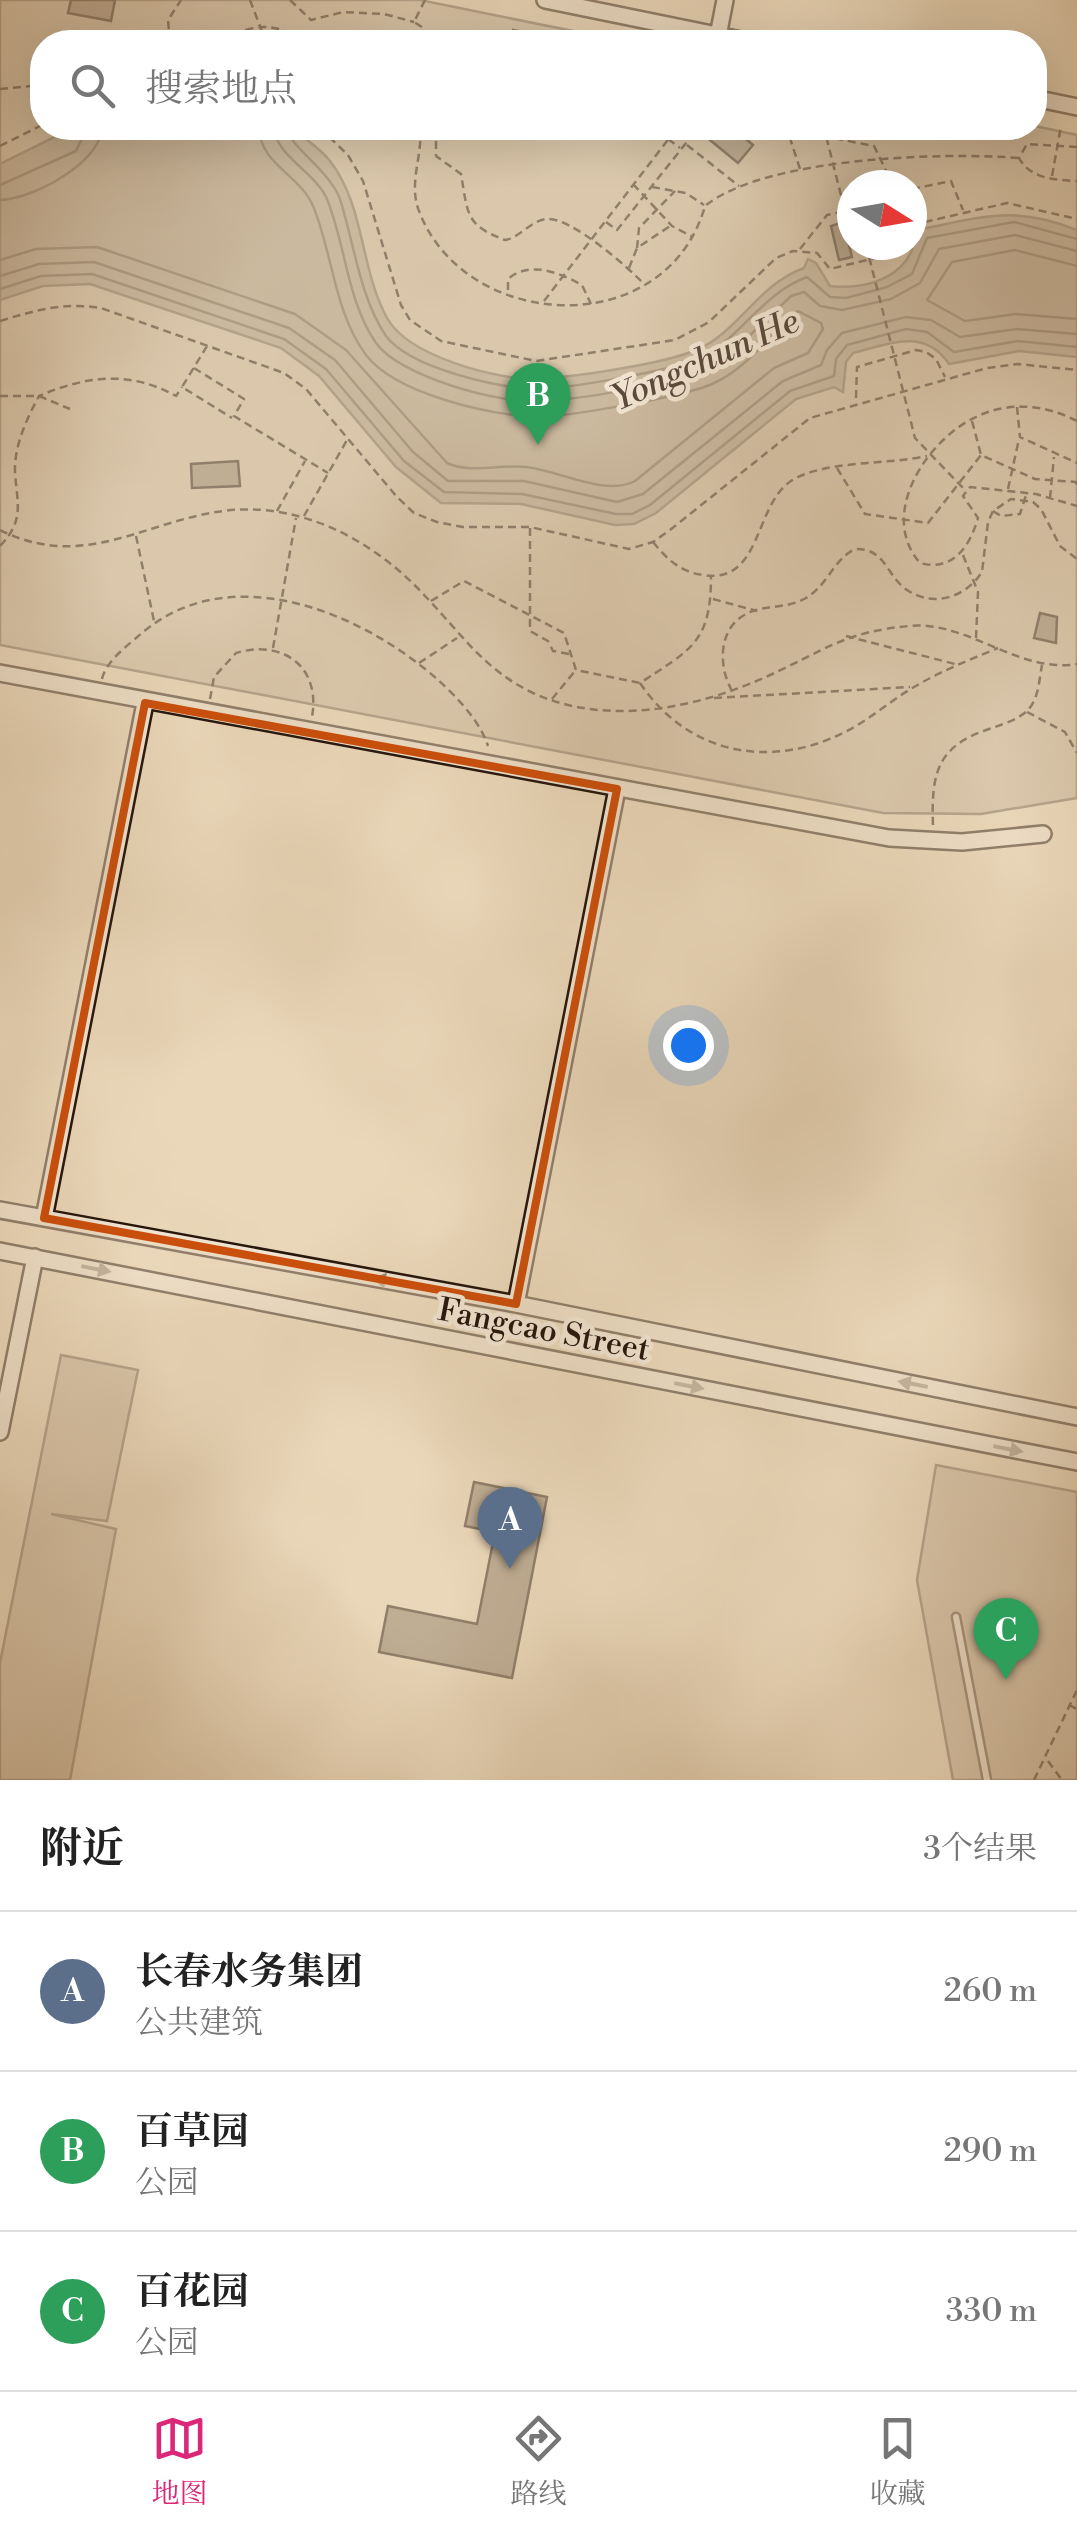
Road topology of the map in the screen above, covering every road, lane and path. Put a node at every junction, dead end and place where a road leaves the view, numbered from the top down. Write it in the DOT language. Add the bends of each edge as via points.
graph roads {
  1 [pos="181,0"];
  2 [pos="250,0"];
  3 [pos="290,0"];
  4 [pos="425,0"];
  5 [pos="545,0"];
  6 [pos="725,0"];
  7 [pos="414,22"];
  8 [pos="257,26"];
  9 [pos="169,30"];
  10 [pos="246,30"];
  11 [pos="259,30"];
  12 [pos="281,30"];
  13 [pos="425,30"];
  14 [pos="689,30"];
  15 [pos="719,30"];
  16 [pos="30,86"];
  17 [pos="0,89"];
  18 [pos="1047,101"];
  19 [pos="1077,107"];
  20 [pos="1061,126"];
  21 [pos="30,131"];
  22 [pos="333,140"];
  23 [pos="419,140"];
  24 [pos="436,140"];
  25 [pos="666,140"];
  26 [pos="671,140"];
  27 [pos="689,140"];
  28 [pos="791,140"];
  29 [pos="828,140"];
  30 [pos="843,140"];
  31 [pos="1058,143"];
  32 [pos="686,144"];
  33 [pos="0,146"];
  34 [pos="1077,147"];
  35 [pos="682,149"];
  36 [pos="1020,158"];
  37 [pos="882,161"];
  38 [pos="834,166"];
  39 [pos="800,170"];
  40 [pos="886,170"];
  41 [pos="837,178"];
  42 [pos="1052,178"];
  43 [pos="1077,181"];
  44 [pos="633,184"];
  45 [pos="651,186"];
  46 [pos="927,186"];
  47 [pos="741,188"];
  48 [pos="676,191"];
  49 [pos="646,194"];
  50 [pos="706,206"];
  51 [pos="659,210"];
  52 [pos="964,212"];
  53 [pos="837,213"];
  54 [pos="604,220"];
  55 [pos="1077,220"];
  56 [pos="927,221"];
  57 [pos="672,226"];
  58 [pos="694,238"];
  59 [pos="588,240"];
  60 [pos="637,248"];
  61 [pos="800,250"];
  62 [pos="869,260"];
  63 [pos="629,268"];
  64 [pos="563,275"];
  65 [pos="646,286"];
  66 [pos="509,293"];
  67 [pos="544,301"];
  68 [pos="591,306"];
  69 [pos="0,322"];
  70 [pos="208,345"];
  71 [pos="894,356"];
  72 [pos="194,368"];
  73 [pos="1077,370"];
  74 [pos="945,379"];
  75 [pos="182,387"];
  76 [pos="902,390"];
  77 [pos="0,396"];
  78 [pos="40,396"];
  79 [pos="856,402"];
  80 [pos="1017,407"];
  81 [pos="70,409"];
  82 [pos="234,416"];
  83 [pos="972,420"];
  84 [pos="1077,420"];
  85 [pos="1020,437"];
  86 [pos="348,439"];
  87 [pos="928,455"];
  88 [pos="981,455"];
  89 [pos="1054,455"];
  90 [pos="306,460"];
  91 [pos="1077,463"];
  92 [pos="837,468"];
  93 [pos="1010,469"];
  94 [pos="328,473"];
  95 [pos="1053,480"];
  96 [pos="958,484"];
  97 [pos="965,490"];
  98 [pos="1077,490"];
  99 [pos="1008,491"];
  100 [pos="1026,494"];
  101 [pos="1050,500"];
  102 [pos="1077,506"];
  103 [pos="993,511"];
  104 [pos="276,512"];
  105 [pos="299,517"];
  106 [pos="906,520"];
  107 [pos="530,527"];
  108 [pos="0,530"];
  109 [pos="136,533"];
  110 [pos="10,535"];
  111 [pos="653,542"];
  112 [pos="0,546"];
  113 [pos="962,554"];
  114 [pos="1077,558"];
  115 [pos="711,577"];
  116 [pos="711,598"];
  117 [pos="280,600"];
  118 [pos="431,602"];
  119 [pos="757,610"];
  120 [pos="531,616"];
  121 [pos="155,622"];
  122 [pos="846,635"];
  123 [pos="458,637"];
  124 [pos="976,640"];
  125 [pos="998,648"];
  126 [pos="272,649"];
  127 [pos="569,654"];
  128 [pos="419,664"];
  129 [pos="956,664"];
  130 [pos="1042,664"];
  131 [pos="1077,664"];
  132 [pos="576,670"];
  133 [pos="0,673"];
  134 [pos="640,683"];
  135 [pos="914,686"];
  136 [pos="732,690"];
  137 [pos="99,693"];
  138 [pos="707,698"];
  139 [pos="552,699"];
  140 [pos="145,703"];
  141 [pos="657,708"];
  142 [pos="1027,712"];
  143 [pos="207,714"];
  144 [pos="310,733"];
  145 [pos="1077,753"];
  146 [pos="494,766"];
  147 [pos="617,789"];
  148 [pos="1042,834"];
  149 [pos="934,840"];
  150 [pos="0,1210"];
  151 [pos="44,1218"];
  152 [pos="0,1251"];
  153 [pos="36,1257"];
  154 [pos="516,1304"];
  155 [pos="1077,1417"];
  156 [pos="0,1432"];
  157 [pos="1077,1462"];
  158 [pos="956,1617"];
  159 [pos="1077,1690"];
  160 [pos="1068,1705"];
  161 [pos="1077,1709"];
  162 [pos="1047,1760"];
  163 [pos="986,1780"];
  164 [pos="1034,1780"];
  165 [pos="1062,1780"];
  1 -- 9 [label="path"];
  2 -- 8 [label="path"];
  3 -- 7 [label="path" via="311,20 344,12"];
  4 -- 7 [label="path"];
  5 -- 14 [label="street"];
  6 -- 15 [label="street"];
  7 -- 13 [label="path"];
  8 -- 10 [label="path"];
  8 -- 11 [label="path"];
  8 -- 12 [label="path"];
  16 -- 17 [label="path"];
  18 -- 19 [label="street"];
  20 -- 31 [label="path"];
  21 -- 33 [label="path"];
  22 -- 61 [label="path" via="363,181 401,305 410,320 441,341 536,361 675,340 695,334 776,258"];
  23 -- 66 [label="path" via="414,192 426,224 471,279"];
  24 -- 59 [label="path" via="436,156 461,174 478,230 505,240 542,218 556,219"];
  25 -- 44 [label="path"];
  26 -- 35 [label="path"];
  27 -- 32 [label="path"];
  28 -- 39 [label="path"];
  29 -- 38 [label="path"];
  30 -- 37 [label="path" via="874,146"];
  31 -- 34 [label="path"];
  31 -- 36 [label="path" via="1028,144"];
  31 -- 42 [label="path"];
  32 -- 35 [label="path"];
  32 -- 47 [label="path"];
  35 -- 45 [label="path"];
  36 -- 37 [label="path"];
  36 -- 42 [label="path" via="1025,169"];
  37 -- 38 [label="path"];
  37 -- 40 [label="path"];
  38 -- 39 [label="path"];
  38 -- 41 [label="path"];
  39 -- 47 [label="path"];
  42 -- 43 [label="path"];
  44 -- 49 [label="path"];
  44 -- 54 [label="path"];
  45 -- 48 [label="path"];
  45 -- 49 [label="path"];
  46 -- 52 [label="path" via="951,181"];
  47 -- 50 [label="path"];
  48 -- 50 [label="path"];
  48 -- 51 [label="path"];
  49 -- 51 [label="path"];
  49 -- 54 [label="path" via="616,230"];
  50 -- 58 [label="path"];
  51 -- 57 [label="path"];
  51 -- 60 [label="path" via="639,228"];
  52 -- 55 [label="path" via="1018,204"];
  52 -- 56 [label="path"];
  53 -- 61 [label="path" via="827,215"];
  54 -- 59 [label="path"];
  57 -- 58 [label="path"];
  57 -- 60 [label="path"];
  58 -- 65 [label="path"];
  59 -- 63 [label="path"];
  59 -- 64 [label="path"];
  60 -- 63 [label="path"];
  61 -- 62 [label="path" via="817,253 830,270"];
  62 -- 71 [label="path"];
  63 -- 65 [label="path"];
  64 -- 66 [label="path" via="516,273 508,279"];
  64 -- 67 [label="path"];
  64 -- 68 [label="path" via="582,285"];
  65 -- 68 [label="path"];
  66 -- 67 [label="path"];
  67 -- 68 [label="path"];
  69 -- 70 [label="path" via="74,304"];
  70 -- 72 [label="path"];
  70 -- 86 [label="path" via="284,372"];
  71 -- 74 [label="path" via="926,352"];
  71 -- 76 [label="path"];
  71 -- 79 [label="path" via="857,366"];
  72 -- 75 [label="path"];
  72 -- 82 [label="path" via="244,399"];
  73 -- 74 [label="path" via="1018,364"];
  74 -- 76 [label="path"];
  75 -- 78 [label="path" via="176,396 140,380 95,378"];
  75 -- 82 [label="path"];
  76 -- 79 [label="path"];
  76 -- 87 [label="path" via="914,438"];
  77 -- 78 [label="path"];
  78 -- 81 [label="path"];
  78 -- 110 [label="path" via="19,449 21,505"];
  79 -- 111 [label="path" via="810,418"];
  80 -- 83 [label="path"];
  80 -- 84 [label="path"];
  80 -- 85 [label="path"];
  82 -- 90 [label="path"];
  83 -- 87 [label="path"];
  83 -- 88 [label="path"];
  85 -- 89 [label="path"];
  85 -- 93 [label="path"];
  86 -- 94 [label="path"];
  86 -- 107 [label="path" via="414,513 463,528"];
  87 -- 92 [label="path"];
  87 -- 96 [label="path"];
  87 -- 106 [label="path" via="912,479"];
  88 -- 93 [label="path"];
  88 -- 96 [label="path"];
  89 -- 91 [label="path"];
  89 -- 95 [label="path"];
  90 -- 94 [label="path"];
  90 -- 104 [label="path"];
  92 -- 106 [label="path" via="866,514"];
  92 -- 115 [label="path" via="788,483 768,506 744,562"];
  93 -- 95 [label="path"];
  93 -- 99 [label="path"];
  94 -- 105 [label="path"];
  95 -- 98 [label="path" via="1076,482"];
  95 -- 101 [label="path"];
  96 -- 97 [label="path"];
  96 -- 106 [label="path" via="928,523"];
  97 -- 99 [label="path"];
  97 -- 113 [label="path" via="978,518"];
  99 -- 100 [label="path"];
  100 -- 101 [label="path"];
  100 -- 103 [label="path" via="1020,514"];
  101 -- 102 [label="path"];
  103 -- 114 [label="path, bridge" via="1011,500 1033,502 1060,546"];
  103 -- 119 [label="path, bridge" via="982,572 953,597 908,592 876,553 856,548 804,599"];
  104 -- 105 [label="path"];
  104 -- 109 [label="path" via="189,514"];
  105 -- 117 [label="path"];
  105 -- 118 [label="path" via="355,539 397,567"];
  106 -- 113 [label="path" via="906,537 920,563 942,565"];
  107 -- 111 [label="path" via="629,549"];
  107 -- 120 [label="path"];
  108 -- 110 [label="path"];
  109 -- 110 [label="path" via="87,548 56,548"];
  109 -- 121 [label="path"];
  110 -- 112 [label="path"];
  111 -- 115 [label="path" via="674,565"];
  113 -- 124 [label="path" via="978,592"];
  115 -- 116 [label="path"];
  116 -- 119 [label="path"];
  116 -- 134 [label="path" via="696,646"];
  117 -- 121 [label="path" via="216,600"];
  117 -- 126 [label="path"];
  117 -- 128 [label="path" via="339,616"];
  118 -- 120 [label="path" via="464,582"];
  118 -- 123 [label="path"];
  119 -- 136 [label="path, bridge" via="742,617 725,640 722,667"];
  120 -- 127 [label="path" via="564,634"];
  120 -- 127 [label="path" via="530,631 553,651"];
  121 -- 137 [label="path" via="104,670"];
  122 -- 124 [label="path" via="922,624"];
  122 -- 129 [label="path"];
  122 -- 136 [label="path"];
  123 -- 128 [label="path"];
  123 -- 139 [label="path" via="496,674"];
  124 -- 125 [label="path"];
  125 -- 129 [label="path"];
  125 -- 130 [label="path"];
  126 -- 143 [label="path" via="236,653 222,664"];
  126 -- 144 [label="path" via="295,658 313,684"];
  127 -- 132 [label="path"];
  128 -- 146 [label="path" via="484,734"];
  129 -- 135 [label="path"];
  130 -- 131 [label="path"];
  130 -- 142 [label="path"];
  132 -- 134 [label="path"];
  132 -- 139 [label="path"];
  133 -- 137 [label="street"];
  134 -- 141 [label="path"];
  135 -- 138 [label="path"];
  135 -- 141 [label="path" via="846,732 774,754 708,742"];
  136 -- 138 [label="path"];
  137 -- 140 [label="street"];
  138 -- 141 [label="path"];
  139 -- 141 [label="path" via="577,707"];
  140 -- 143 [label="street"];
  140 -- 151 [label="street"];
  142 -- 145 [label="path" via="1065,732"];
  142 -- 149 [label="path" via="952,746 933,785"];
  143 -- 144 [label="street"];
  144 -- 146 [label="street"];
  146 -- 147 [label="street"];
  147 -- 149 [label="street" via="888,838"];
  147 -- 154 [label="street"];
  148 -- 149 [label="street"];
  150 -- 151 [label="street, Fangcao Street"];
  154 -- 151 [label="street, Fangcao Street, one-way"];
  152 -- 153 [label="street, Fangcao Street"];
  153 -- 156 [label="street"];
  153 -- 157 [label="street, Fangcao Street, one-way"];
  155 -- 154 [label="street, Fangcao Street, one-way"];
  158 -- 163 [label="lane"];
  159 -- 160 [label="path"];
  160 -- 161 [label="path"];
  160 -- 162 [label="path"];
  162 -- 164 [label="path"];
  162 -- 165 [label="path"];
}
